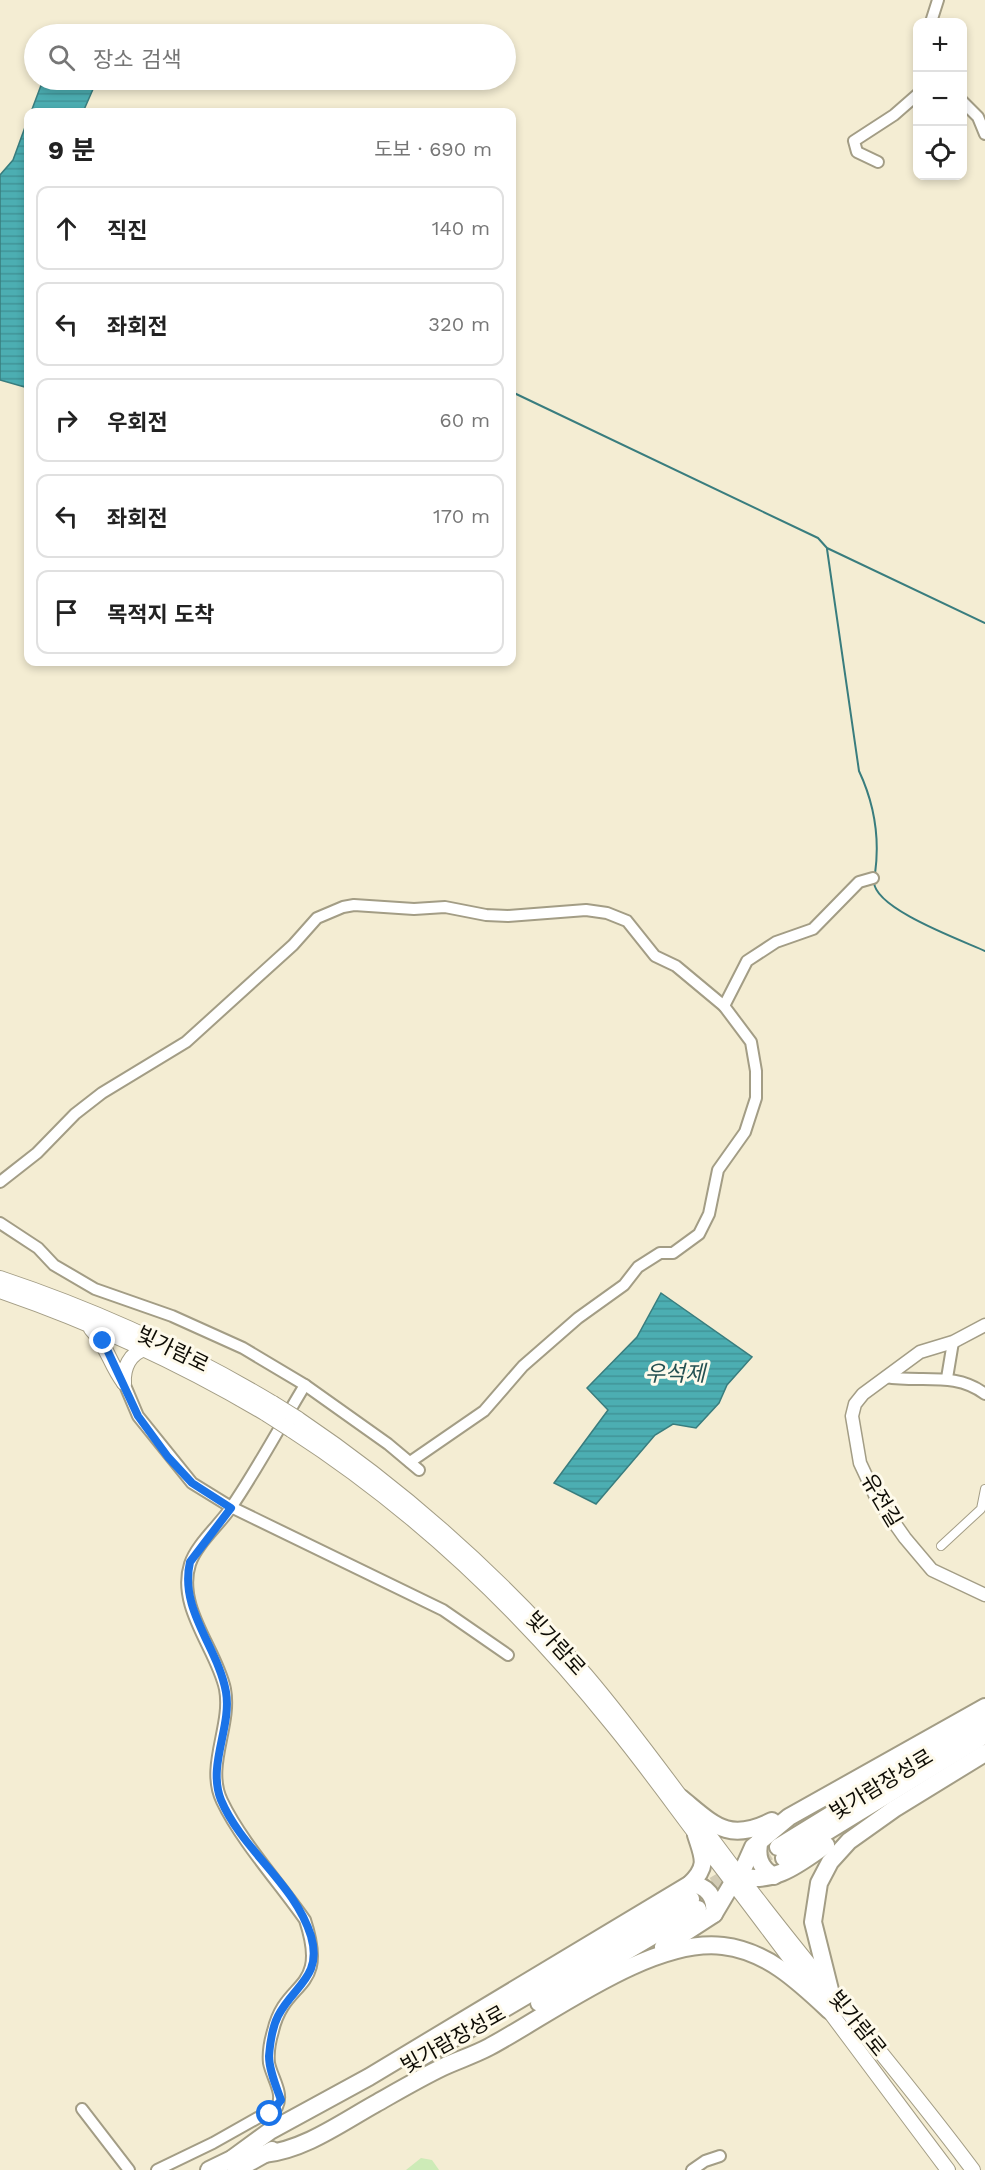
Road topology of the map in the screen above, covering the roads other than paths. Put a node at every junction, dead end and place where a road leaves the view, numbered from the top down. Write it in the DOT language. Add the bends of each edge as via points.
graph roads {
  1 [pos="938,0"];
  2 [pos="932,18"];
  3 [pos="913,98"];
  4 [pos="967,105"];
  5 [pos="985,134"];
  6 [pos="878,162"];
  7 [pos="873,878"];
  8 [pos="724,1006"];
  9 [pos="0,1182"];
  10 [pos="0,1223"];
  11 [pos="0,1278"];
  12 [pos="0,1291"];
  13 [pos="985,1325"];
  14 [pos="87,1326"];
  15 [pos="953,1342"];
  16 [pos="146,1349"];
  17 [pos="886,1377"];
  18 [pos="947,1378"];
  19 [pos="124,1383"];
  20 [pos="305,1385"];
  21 [pos="985,1395"];
  22 [pos="269,1409"];
  23 [pos="294,1424"];
  24 [pos="410,1462"];
  25 [pos="419,1470"];
  26 [pos="985,1489"];
  27 [pos="231,1508"];
  28 [pos="941,1546"];
  29 [pos="985,1595"];
  30 [pos="508,1655"];
  31 [pos="985,1707"];
  32 [pos="985,1720"];
  33 [pos="985,1735"];
  34 [pos="985,1753"];
  35 [pos="681,1798"];
  36 [pos="894,1809"];
  37 [pos="789,1816"];
  38 [pos="696,1835"];
  39 [pos="760,1839"];
  40 [pos="774,1876"];
  41 [pos="737,1879"];
  42 [pos="698,1901"];
  43 [pos="624,1970"];
  44 [pos="830,1989"];
  45 [pos="830,2011"];
  46 [pos="82,2109"];
  47 [pos="264,2154"];
  48 [pos="720,2156"];
  49 [pos="235,2164"];
  50 [pos="129,2170"];
  51 [pos="157,2170"];
  52 [pos="209,2170"];
  53 [pos="692,2170"];
  54 [pos="948,2170"];
  55 [pos="973,2170"];
  1 -- 2 [label="street"];
  3 -- 6 [label="street" via="854,141 857,152"];
  4 -- 5 [label="street" via="978,117"];
  7 -- 8 [label="street" via="859,882 818,926 776,942 747,961"];
  8 -- 9 [label="street" via="676,966 655,956 627,921 607,913 586,910 508,916 445,907 343,907 316,918 293,945 186,1042 102,1093"];
  8 -- 24 [label="street" via="751,1042 756,1098 745,1132 718,1170 709,1214 699,1234 673,1253 660,1253 638,1268 624,1285 578,1318 523,1366 484,1411"];
  10 -- 20 [label="street" via="38,1248 54,1265 95,1289 172,1316 243,1348"];
  11 -- 22 [label="main road, 빛가람로" via="166,1344"];
  12 -- 14 [label="main road, 빛가람로"];
  13 -- 15 [label="street, 유전길"];
  14 -- 16 [label="main road, 빛가람로"];
  14 -- 19 [label="main road" via="103,1341"];
  15 -- 17 [label="street, 유전길" via="920,1352"];
  15 -- 18 [label="street"];
  16 -- 19 [label="main road" via="129,1360"];
  16 -- 22 [label="main road, 빛가람로"];
  17 -- 18 [label="street"];
  17 -- 29 [label="street, 유전길" via="855,1404 852,1416 860,1463 876,1497 932,1570"];
  18 -- 21 [label="street"];
  19 -- 27 [label="street" via="138,1416 168,1457 192,1483"];
  20 -- 24 [label="street"];
  20 -- 27 [label="street"];
  22 -- 23 [label="main road, 빛가람로, bridge"];
  23 -- 35 [label="main road, 빛가람로" via="370,1469 452,1537 586,1676"];
  23 -- 38 [label="main road, 빛가람로" via="393,1503 486,1585 591,1699"];
  24 -- 25 [label="street"];
  26 -- 28 [label="street" via="981,1509"];
  27 -- 30 [label="street" via="443,1610"];
  27 -- 51 [label="street" via="190,1562 189,1570 194,1614 226,1696 218,1789 231,1817 305,1920 312,1939 313,1963 311,1973 279,2014 273,2030 270,2064 281,2100 277,2107 213,2144"];
  31 -- 37 [label="highway"];
  32 -- 33 [label="highway, 빛가람장성로" via="781,1853"];
  34 -- 36 [label="highway"];
  35 -- 37 [label="highway" via="718,1828 755,1830"];
  35 -- 41 [label="main road, 빛가람로"];
  36 -- 40 [label="highway" via="848,1830 793,1868"];
  36 -- 44 [label="highway" via="839,1850 819,1883 813,1922"];
  37 -- 39 [label="highway"];
  38 -- 41 [label="main road, 빛가람로"];
  38 -- 42 [label="highway" via="703,1860"];
  39 -- 40 [label="highway" via="760,1863"];
  39 -- 41 [label="highway"];
  40 -- 41 [label="highway"];
  41 -- 42 [label="highway"];
  41 -- 42 [label="highway" via="706,1880"];
  41 -- 44 [label="main road, 빛가람로"];
  41 -- 45 [label="main road, 빛가람로"];
  42 -- 43 [label="highway"];
  42 -- 47 [label="highway, 빛가람장성로" via="420,2071"];
  42 -- 49 [label="highway" via="270,2131"];
  43 -- 45 [label="highway" via="694,1944 725,1946 790,1973"];
  43 -- 47 [label="highway" via="487,2049 424,2077 315,2137 281,2152"];
  44 -- 55 [label="main road, 빛가람로"];
  45 -- 54 [label="main road, 빛가람로"];
  46 -- 50 [label="street"];
  47 -- 49 [label="highway, 빛가람장성로"];
  48 -- 53 [label="street"];
  49 -- 52 [label="highway, 빛가람장성로"];
}
